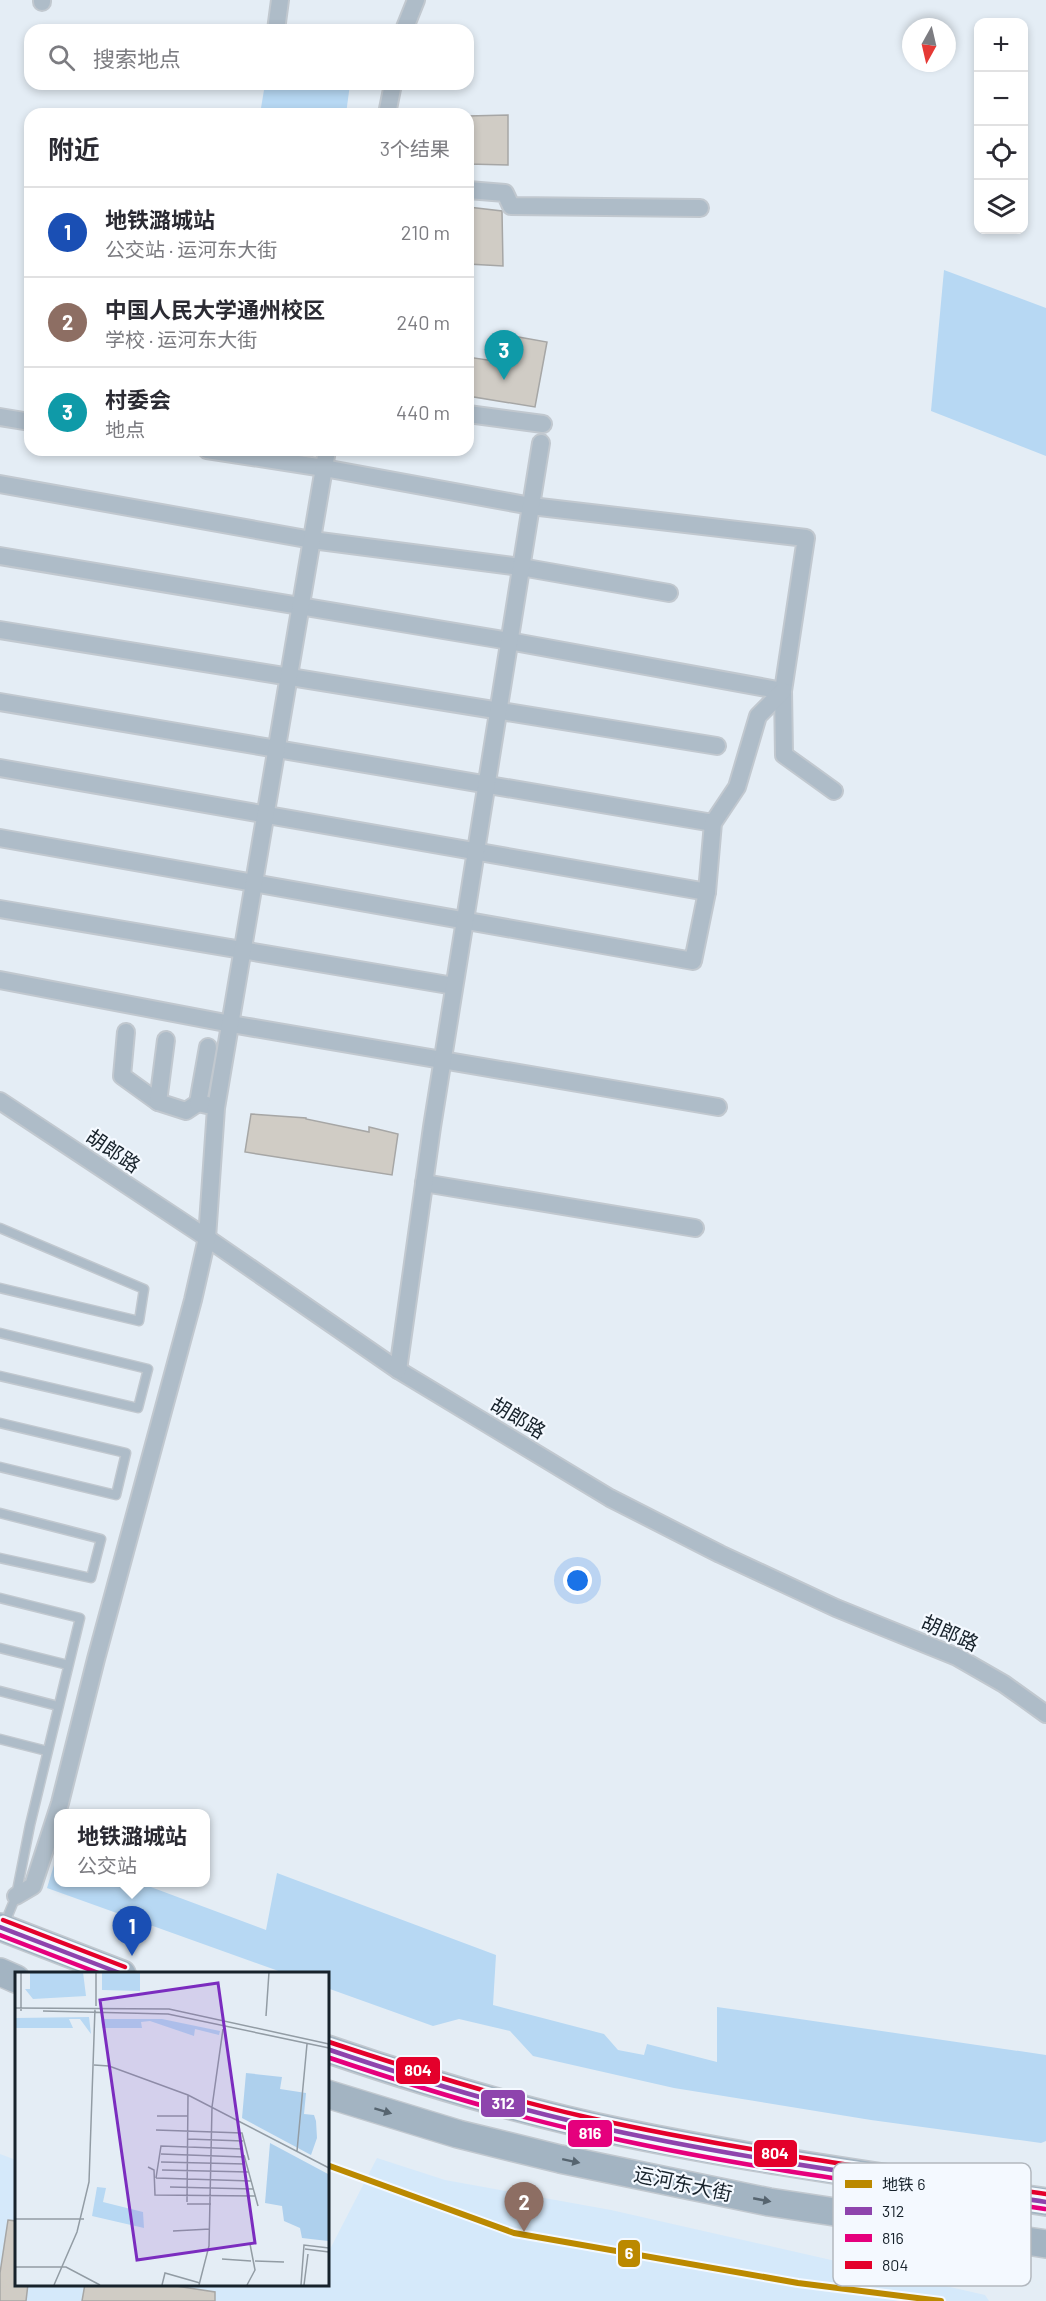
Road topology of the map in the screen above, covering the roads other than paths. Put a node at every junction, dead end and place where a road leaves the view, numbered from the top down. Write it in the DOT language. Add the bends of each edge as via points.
graph roads {
  1 [pos="280,0"];
  2 [pos="416,0"];
  3 [pos="277,24"];
  4 [pos="406,24"];
  5 [pos="392,90"];
  6 [pos="388,108"];
  7 [pos="474,190"];
  8 [pos="700,208"];
  9 [pos="474,415"];
  10 [pos="0,417"];
  11 [pos="24,421"];
  12 [pos="543,424"];
  13 [pos="541,443"];
  14 [pos="246,456"];
  15 [pos="326,456"];
  16 [pos="324,468"];
  17 [pos="0,484"];
  18 [pos="531,506"];
  19 [pos="312,540"];
  20 [pos="0,556"];
  21 [pos="521,567"];
  22 [pos="669,593"];
  23 [pos="301,605"];
  24 [pos="0,630"];
  25 [pos="509,641"];
  26 [pos="289,677"];
  27 [pos="783,691"];
  28 [pos="0,702"];
  29 [pos="498,711"];
  30 [pos="717,746"];
  31 [pos="277,749"];
  32 [pos="0,768"];
  33 [pos="486,784"];
  34 [pos="834,790"];
  35 [pos="266,814"];
  36 [pos="713,822"];
  37 [pos="0,838"];
  38 [pos="476,851"];
  39 [pos="254,883"];
  40 [pos="707,892"];
  41 [pos="0,909"];
  42 [pos="465,920"];
  43 [pos="243,950"];
  44 [pos="0,980"];
  45 [pos="454,986"];
  46 [pos="231,1024"];
  47 [pos="126,1032"];
  48 [pos="166,1040"];
  49 [pos="208,1047"];
  50 [pos="442,1060"];
  51 [pos="0,1101"];
  52 [pos="158,1102"];
  53 [pos="198,1103"];
  54 [pos="718,1107"];
  55 [pos="216,1108"];
  56 [pos="424,1183"];
  57 [pos="0,1228"];
  58 [pos="695,1228"];
  59 [pos="207,1238"];
  60 [pos="0,1288"];
  61 [pos="0,1334"];
  62 [pos="398,1370"];
  63 [pos="0,1376"];
  64 [pos="0,1423"];
  65 [pos="0,1467"];
  66 [pos="0,1513"];
  67 [pos="0,1558"];
  68 [pos="0,1598"];
  69 [pos="0,1648"];
  70 [pos="68,1665"];
  71 [pos="0,1691"];
  72 [pos="58,1706"];
  73 [pos="1046,1714"];
  74 [pos="0,1739"];
  75 [pos="47,1751"];
  76 [pos="58,1809"];
  77 [pos="54,1821"];
  78 [pos="16,1896"];
  79 [pos="1,1928"];
  80 [pos="0,1972"];
  81 [pos="117,1972"];
  82 [pos="15,1979"];
  83 [pos="328,2049"];
  84 [pos="328,2094"];
  85 [pos="833,2169"];
  86 [pos="1031,2200"];
  87 [pos="1046,2202"];
  88 [pos="833,2212"];
  89 [pos="1031,2242"];
  90 [pos="1046,2244"];
  1 -- 3 [label="street"];
  2 -- 4 [label="street"];
  5 -- 6 [label="street"];
  7 -- 8 [label="street" via="505,193 511,206"];
  9 -- 12 [label="street"];
  10 -- 11 [label="street"];
  13 -- 18 [label="street"];
  14 -- 16 [label="street"];
  15 -- 16 [label="street"];
  16 -- 18 [label="street"];
  16 -- 19 [label="street"];
  17 -- 19 [label="street"];
  18 -- 21 [label="street"];
  18 -- 27 [label="street" via="806,538"];
  19 -- 21 [label="street"];
  19 -- 23 [label="street"];
  20 -- 23 [label="street"];
  21 -- 22 [label="street"];
  21 -- 25 [label="street"];
  23 -- 25 [label="street"];
  23 -- 26 [label="street"];
  24 -- 26 [label="street"];
  25 -- 27 [label="street"];
  25 -- 29 [label="street"];
  26 -- 29 [label="street"];
  26 -- 31 [label="street"];
  27 -- 34 [label="street" via="784,755"];
  27 -- 36 [label="street" via="758,716 737,787"];
  28 -- 31 [label="street"];
  29 -- 30 [label="street"];
  29 -- 33 [label="street"];
  31 -- 33 [label="street"];
  31 -- 35 [label="street"];
  32 -- 35 [label="street"];
  33 -- 36 [label="street"];
  33 -- 38 [label="street"];
  35 -- 38 [label="street"];
  35 -- 39 [label="street"];
  36 -- 40 [label="street"];
  37 -- 39 [label="street"];
  38 -- 40 [label="street"];
  38 -- 42 [label="street"];
  39 -- 42 [label="street"];
  39 -- 43 [label="street"];
  40 -- 42 [label="street" via="693,961"];
  41 -- 43 [label="street"];
  42 -- 45 [label="street"];
  43 -- 45 [label="street"];
  43 -- 46 [label="street"];
  44 -- 46 [label="street"];
  45 -- 50 [label="street"];
  46 -- 50 [label="street"];
  46 -- 55 [label="street"];
  47 -- 52 [label="street" via="122,1076"];
  48 -- 52 [label="street"];
  49 -- 53 [label="street"];
  50 -- 54 [label="street"];
  50 -- 56 [label="street"];
  51 -- 59 [label="street, 胡郎路"];
  52 -- 53 [label="street" via="186,1111"];
  53 -- 55 [label="street"];
  55 -- 59 [label="street"];
  56 -- 58 [label="street"];
  56 -- 62 [label="street"];
  57 -- 60 [label="lane" via="144,1289 139,1321"];
  59 -- 62 [label="street, 胡郎路"];
  59 -- 76 [label="street"];
  61 -- 63 [label="lane" via="148,1369 138,1408"];
  62 -- 73 [label="street, 胡郎路" via="610,1498 804,1593 957,1657"];
  64 -- 65 [label="lane" via="126,1453 116,1495"];
  66 -- 67 [label="lane" via="101,1539 91,1578"];
  68 -- 70 [label="lane" via="80,1618"];
  69 -- 70 [label="lane"];
  70 -- 72 [label="lane"];
  71 -- 72 [label="lane"];
  72 -- 75 [label="lane"];
  74 -- 75 [label="lane"];
  75 -- 78 [label="lane"];
  77 -- 78 [label="street" via="33,1886"];
  78 -- 79 [label="lane"];
  79 -- 81 [label="main road"];
  80 -- 82 [label="main road"];
  83 -- 85 [label="main road, 运河东大街" via="471,2096 620,2132"];
  84 -- 88 [label="main road, 运河东大街, one-way" via="458,2134 560,2159"];
  86 -- 87 [label="main road, 运河东大街"];
  89 -- 90 [label="main road, 运河东大街, one-way"];
}
